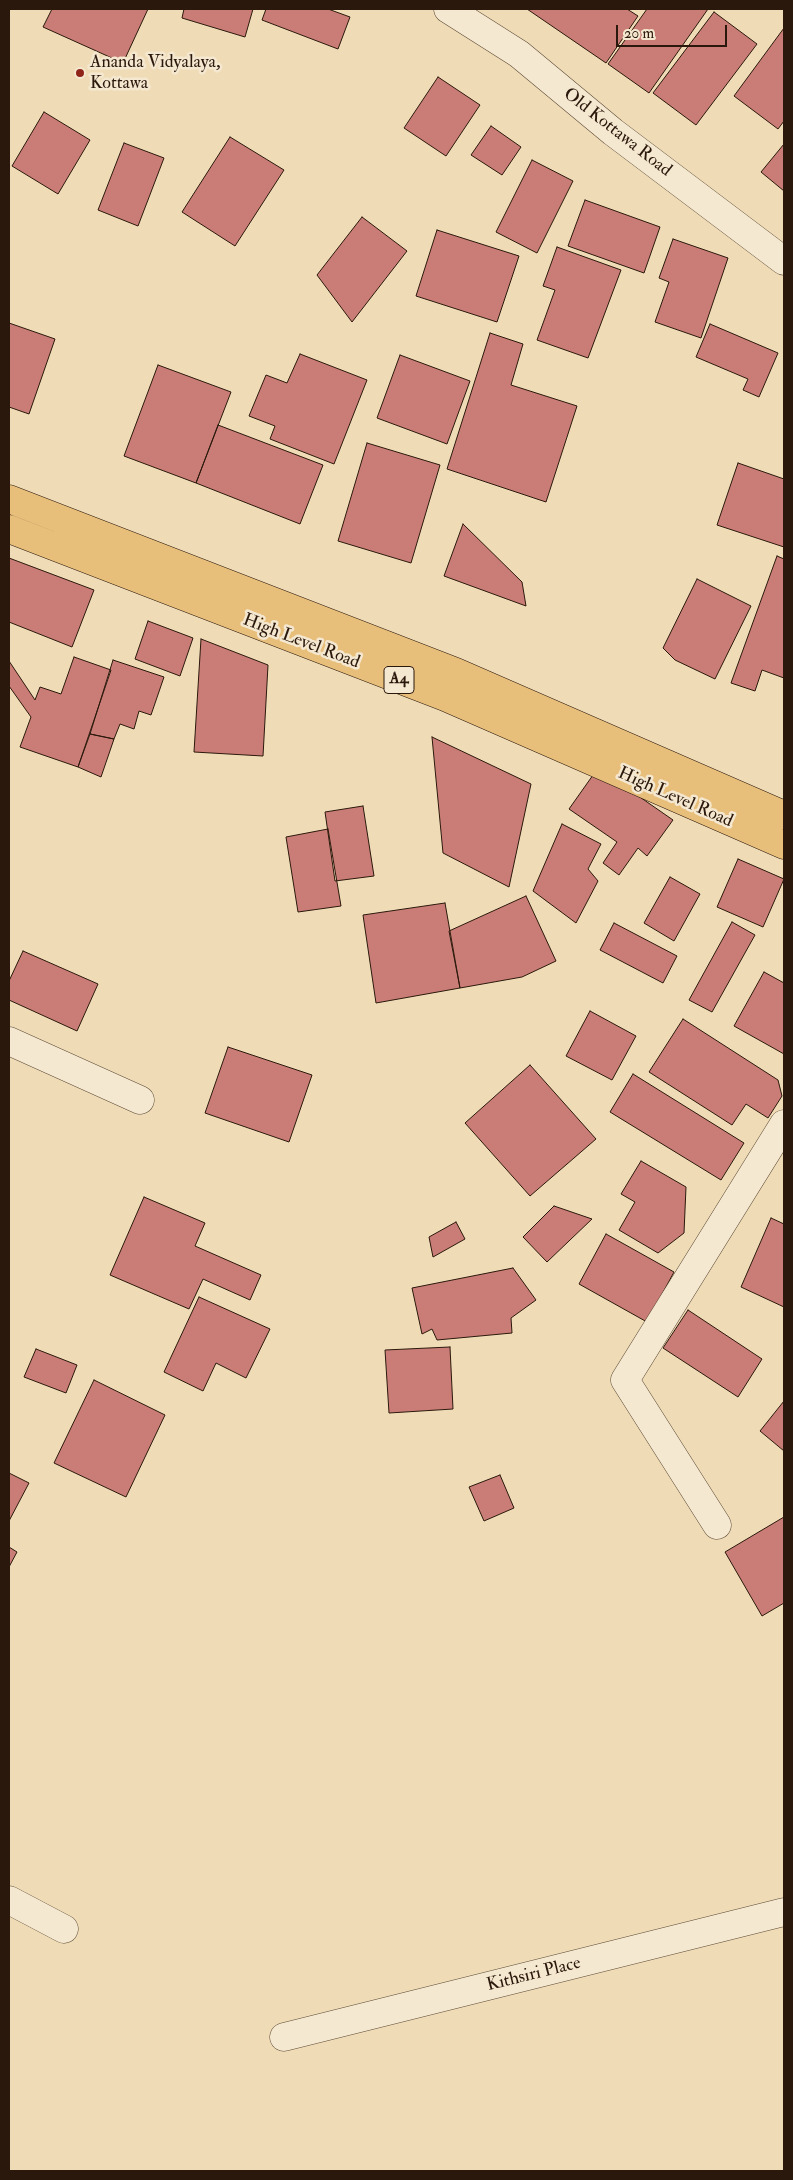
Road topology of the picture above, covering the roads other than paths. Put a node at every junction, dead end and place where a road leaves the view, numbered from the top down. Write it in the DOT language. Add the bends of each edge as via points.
graph roads {
  1 [pos="448,9"];
  2 [pos="784,261"];
  3 [pos="9,499"];
  4 [pos="9,529"];
  5 [pos="784,815"];
  6 [pos="784,845"];
  7 [pos="9,1041"];
  8 [pos="140,1100"];
  9 [pos="784,1124"];
  10 [pos="717,1526"];
  11 [pos="9,1900"];
  12 [pos="784,1912"];
  13 [pos="64,1929"];
  14 [pos="284,2037"];
  1 -- 2 [label="street, Old Kottawa Road" via="519,54 613,132"];
  3 -- 5 [label="highway, High Level Road / A4" via="456,672"];
  4 -- 6 [label="highway, High Level Road / A4" via="445,697"];
  7 -- 8 [label="street"];
  9 -- 10 [label="street" via="625,1380"];
  11 -- 13 [label="street"];
  12 -- 14 [label="street, Kithsiri Place"];
}
